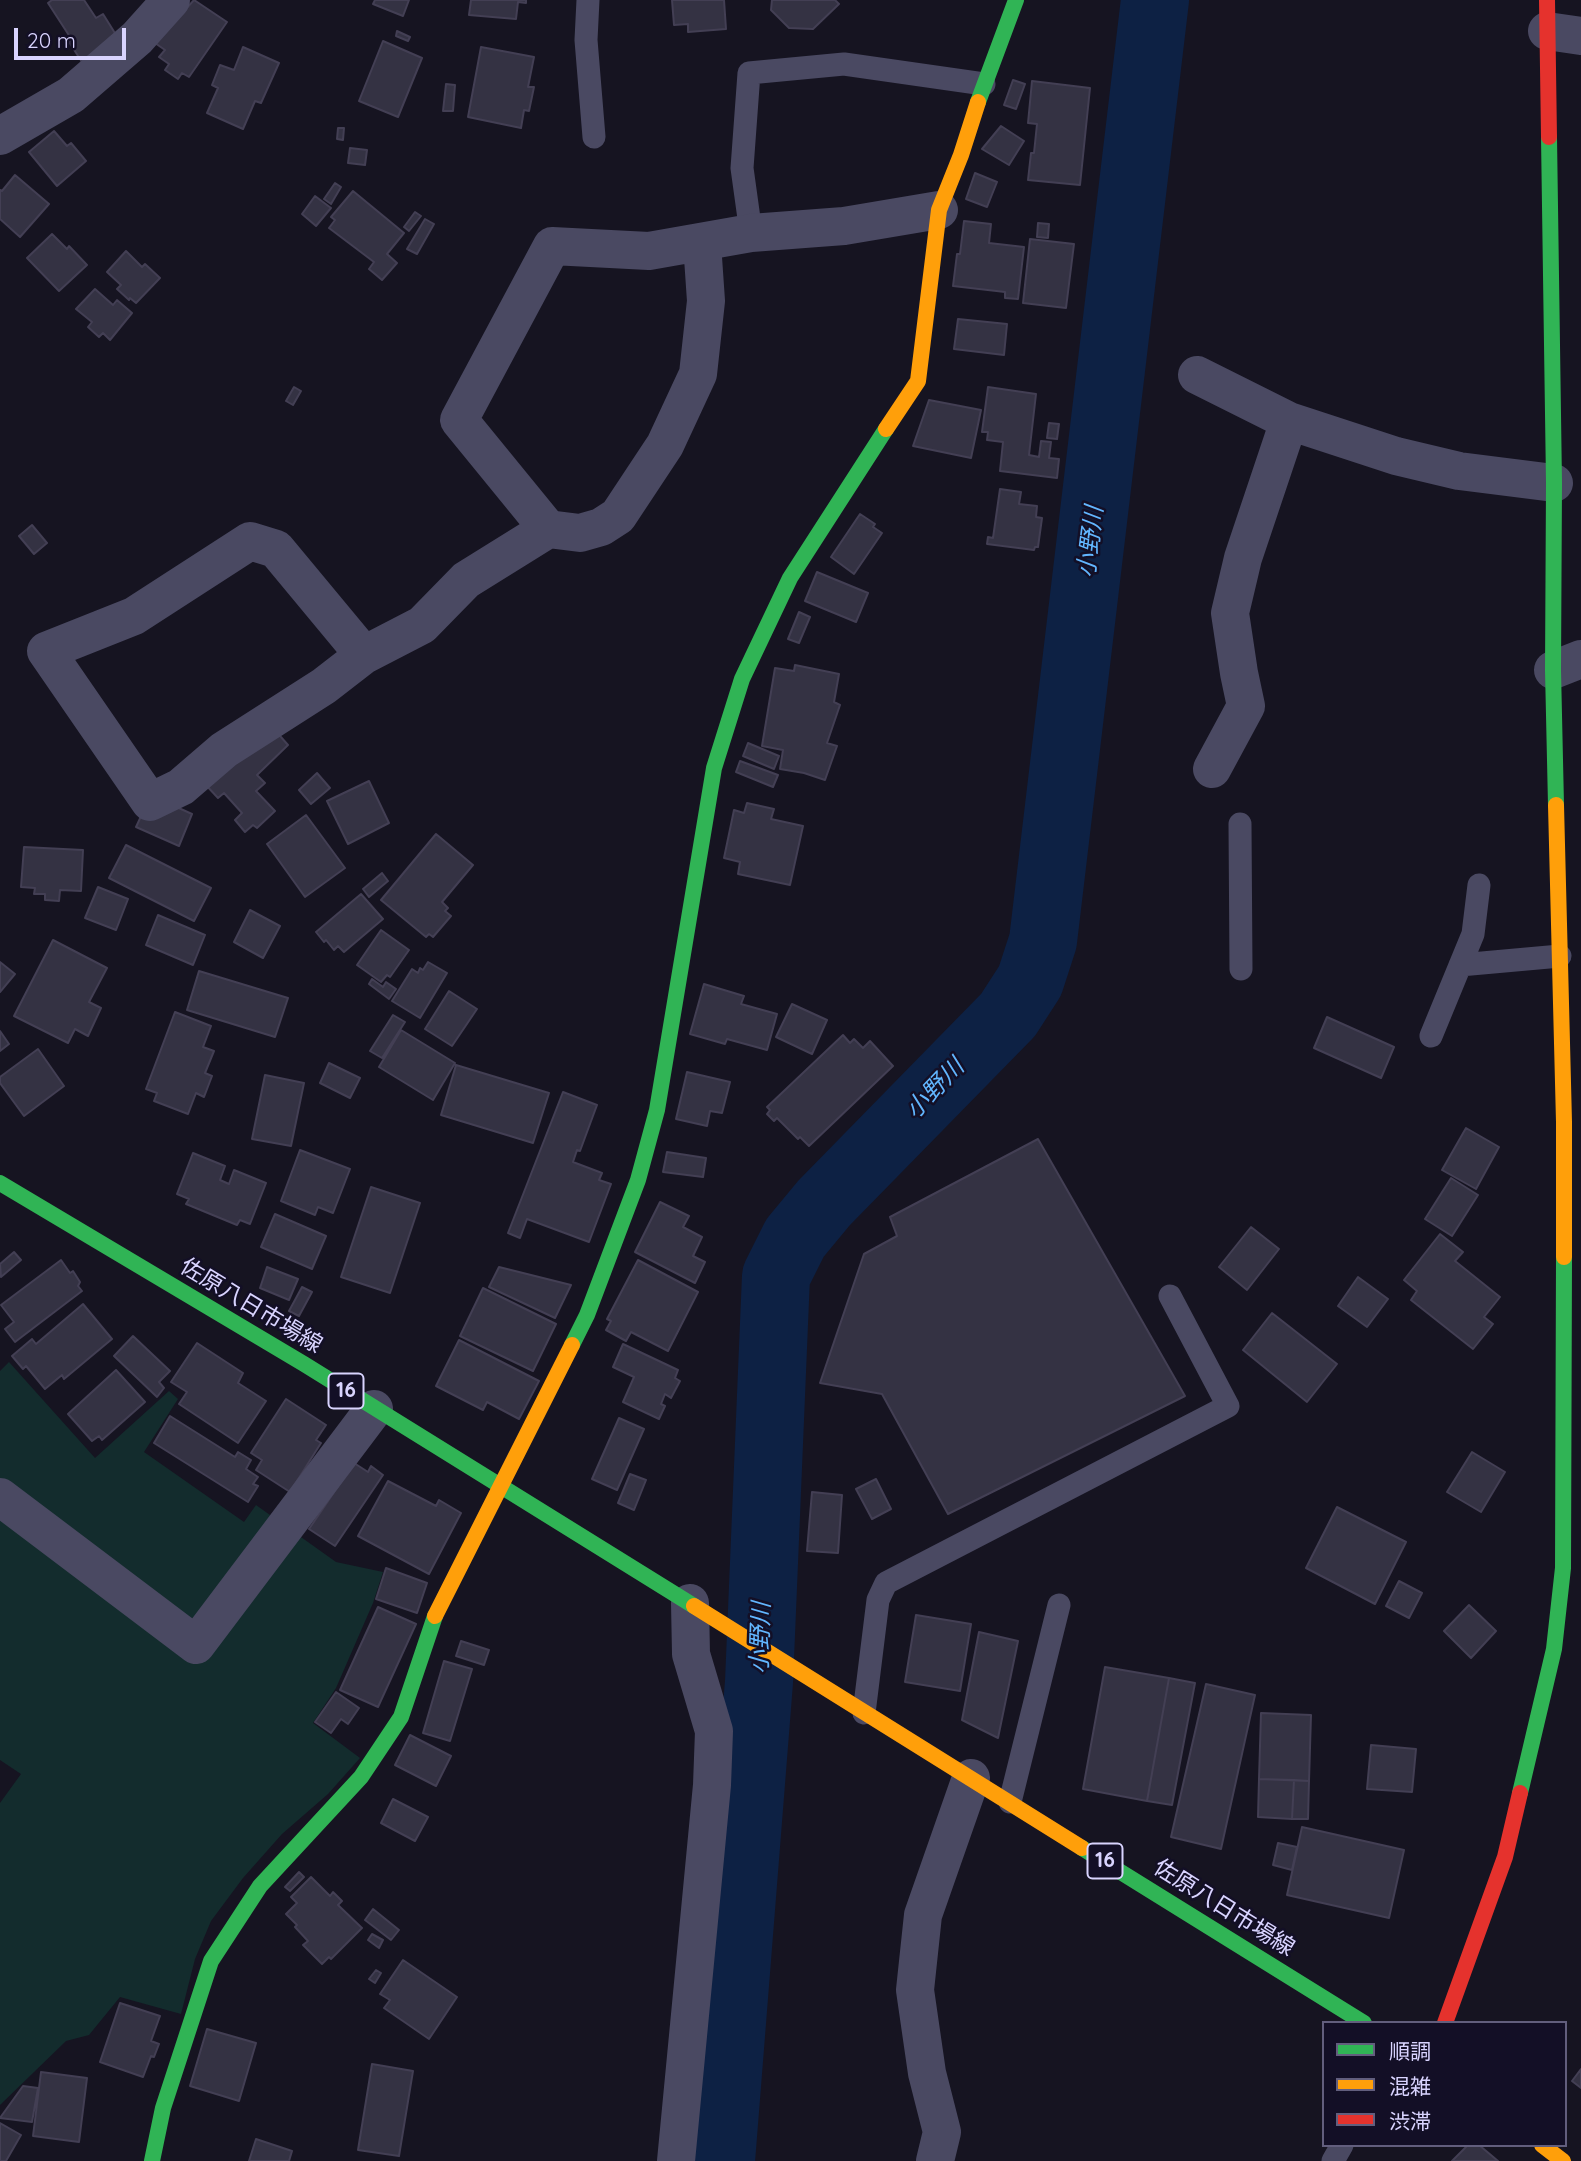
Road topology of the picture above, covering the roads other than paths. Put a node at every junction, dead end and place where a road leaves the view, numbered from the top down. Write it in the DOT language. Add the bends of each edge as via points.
graph roads {
  1 [pos="171,0"];
  2 [pos="588,0"];
  3 [pos="1016,0"];
  4 [pos="1558,22"];
  5 [pos="984,84"];
  6 [pos="0,136"];
  7 [pos="594,137"];
  8 [pos="939,210"];
  9 [pos="751,233"];
  10 [pos="702,243"];
  11 [pos="1197,375"];
  12 [pos="1289,421"];
  13 [pos="1554,483"];
  14 [pos="548,529"];
  15 [pos="364,655"];
  16 [pos="1567,664"];
  17 [pos="1212,769"];
  18 [pos="1240,824"];
  19 [pos="1479,885"];
  20 [pos="1560,957"];
  21 [pos="1460,965"];
  22 [pos="1241,969"];
  23 [pos="1431,1036"];
  24 [pos="1572,1119"];
  25 [pos="0,1183"];
  26 [pos="1170,1296"];
  27 [pos="374,1409"];
  28 [pos="502,1486"];
  29 [pos="0,1497"];
  30 [pos="690,1603"];
  31 [pos="1059,1605"];
  32 [pos="854,1707"];
  33 [pos="971,1778"];
  34 [pos="1010,1802"];
  35 [pos="1361,2021"];
  36 [pos="1446,2021"];
  37 [pos="1545,2147"];
  38 [pos="152,2161"];
  39 [pos="677,2161"];
  40 [pos="935,2161"];
  41 [pos="1563,2161"];
  1 -- 6 [label="street" via="137,38 71,95"];
  2 -- 7 [label="lane" via="586,40"];
  3 -- 5 [label="street"];
  4 -- 13 [label="street"];
  5 -- 8 [label="street"];
  5 -- 9 [label="lane" via="844,64 749,72 742,168"];
  8 -- 9 [label="street" via="844,226"];
  8 -- 28 [label="street" via="918,381 790,579 742,679 715,768 657,1110 638,1180 587,1315"];
  9 -- 10 [label="street"];
  10 -- 14 [label="street" via="706,301 698,374 665,445 618,516 580,533"];
  10 -- 14 [label="street" via="649,251 552,246 459,420"];
  11 -- 12 [label="street"];
  12 -- 13 [label="street" via="1459,471"];
  12 -- 17 [label="street" via="1243,558 1230,612 1246,706"];
  13 -- 16 [label="street"];
  14 -- 15 [label="street" via="466,580 422,625"];
  15 -- 15 [label="street" via="224,750 181,787 150,802 46,651 134,616 250,541 276,549"];
  16 -- 20 [label="street"];
  18 -- 22 [label="lane"];
  19 -- 21 [label="lane" via="1474,934"];
  20 -- 21 [label="lane"];
  20 -- 24 [label="street"];
  21 -- 23 [label="lane"];
  24 -- 36 [label="street" via="1563,1568 1554,1648 1505,1857"];
  25 -- 27 [label="street, 佐原八日市場線 / 16"];
  26 -- 32 [label="lane" via="1228,1406 886,1583"];
  27 -- 28 [label="street, 佐原八日市場線 / 16"];
  27 -- 29 [label="street" via="196,1645"];
  28 -- 30 [label="street, 佐原八日市場線 / 16"];
  28 -- 38 [label="street" via="435,1616 401,1717 361,1777 260,1886 211,1961 163,2108"];
  30 -- 32 [label="street, 16"];
  30 -- 39 [label="street" via="691,1654 714,1731"];
  31 -- 34 [label="lane"];
  32 -- 33 [label="street, 佐原八日市場線 / 16"];
  33 -- 34 [label="street, 佐原八日市場線 / 16"];
  33 -- 40 [label="street" via="923,1915 915,1990 927,2073 942,2132"];
  34 -- 35 [label="street, 佐原八日市場線 / 16"];
  37 -- 41 [label="street"];
}
